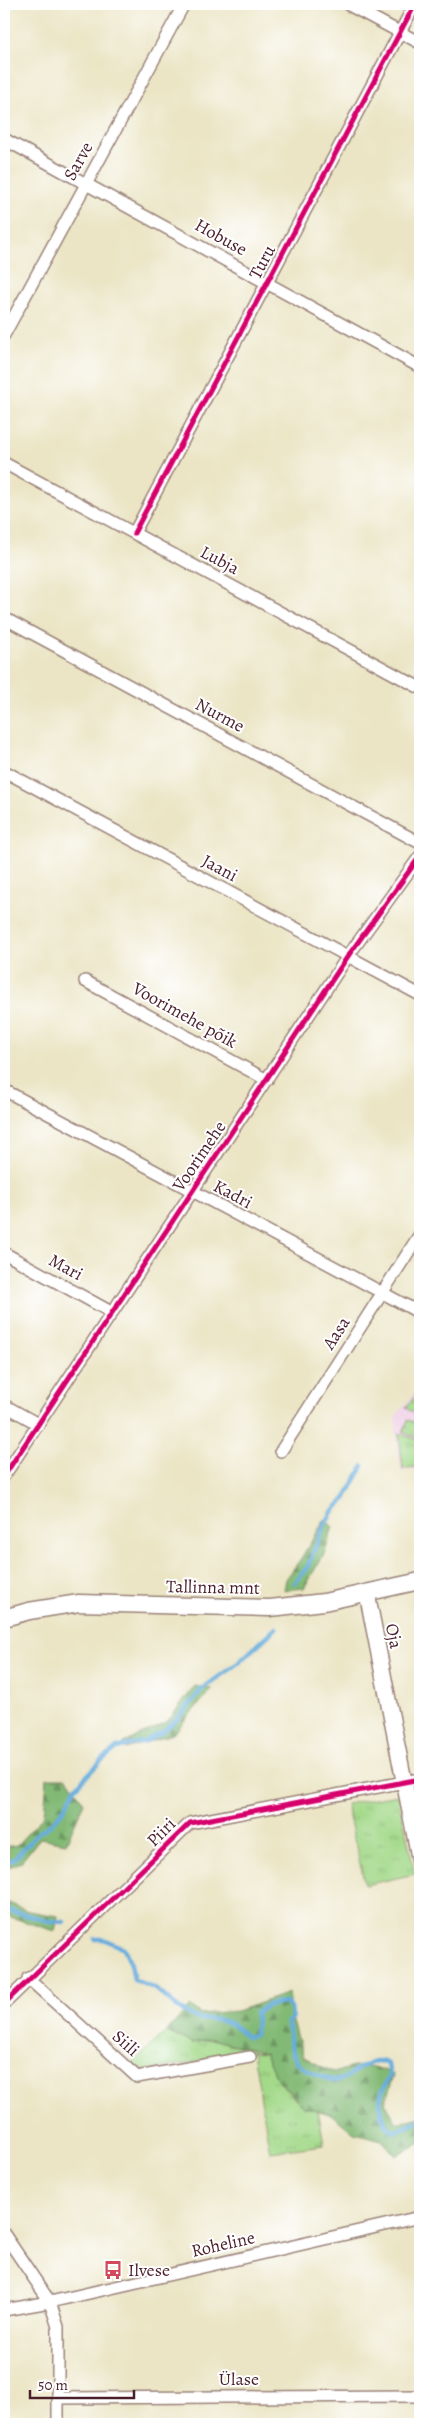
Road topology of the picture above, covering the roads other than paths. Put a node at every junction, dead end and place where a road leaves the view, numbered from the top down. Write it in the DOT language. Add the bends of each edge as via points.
graph roads {
  1 [pos="184,4"];
  2 [pos="347,4"];
  3 [pos="415,4"];
  4 [pos="401,33"];
  5 [pos="420,44"];
  6 [pos="4,138"];
  7 [pos="86,183"];
  8 [pos="267,282"];
  9 [pos="4,335"];
  10 [pos="420,367"];
  11 [pos="4,463"];
  12 [pos="134,533"];
  13 [pos="4,618"];
  14 [pos="420,688"];
  15 [pos="4,771"];
  16 [pos="420,843"];
  17 [pos="420,856"];
  18 [pos="348,956"];
  19 [pos="85,980"];
  20 [pos="420,995"];
  21 [pos="267,1080"];
  22 [pos="4,1090"];
  23 [pos="191,1191"];
  24 [pos="420,1234"];
  25 [pos="4,1254"];
  26 [pos="382,1293"];
  27 [pos="111,1312"];
  28 [pos="420,1313"];
  29 [pos="4,1406"];
  30 [pos="38,1424"];
  31 [pos="281,1451"];
  32 [pos="4,1476"];
  33 [pos="420,1581"];
  34 [pos="367,1593"];
  35 [pos="4,1618"];
  36 [pos="420,1779"];
  37 [pos="403,1782"];
  38 [pos="420,1862"];
  39 [pos="28,1978"];
  40 [pos="4,2004"];
  41 [pos="250,2057"];
  42 [pos="420,2217"];
  43 [pos="4,2234"];
  44 [pos="50,2302"];
  45 [pos="4,2310"];
  46 [pos="420,2396"];
  47 [pos="58,2398"];
  48 [pos="58,2424"];
  1 -- 7 [label="street, Sarve"];
  2 -- 4 [label="street"];
  3 -- 4 [label="street, Turu"];
  4 -- 5 [label="street"];
  4 -- 8 [label="street, Turu"];
  6 -- 7 [label="street, Hobuse"];
  7 -- 8 [label="street, Hobuse"];
  7 -- 9 [label="street, Sarve"];
  8 -- 10 [label="street, Hobuse"];
  8 -- 12 [label="street, Turu"];
  11 -- 12 [label="street, Lubja"];
  12 -- 14 [label="street, Lubja"];
  13 -- 16 [label="street, Nurme"];
  15 -- 18 [label="street, Jaani"];
  17 -- 18 [label="street, Voorimehe"];
  18 -- 20 [label="street, Jaani"];
  18 -- 21 [label="street, Voorimehe"];
  19 -- 21 [label="street, Voorimehe põik"];
  21 -- 23 [label="street, Voorimehe"];
  22 -- 23 [label="street, Kadri"];
  23 -- 26 [label="street, Kadri"];
  23 -- 27 [label="street, Voorimehe"];
  24 -- 26 [label="street, Aasa"];
  25 -- 27 [label="street, Mari"];
  26 -- 28 [label="street, Kadri"];
  26 -- 31 [label="street, Aasa"];
  27 -- 30 [label="street, Voorimehe"];
  29 -- 30 [label="street"];
  30 -- 32 [label="street, Voorimehe"];
  33 -- 34 [label="main road, Tallinna mnt"];
  34 -- 35 [label="main road, Tallinna mnt" via="270,1608 79,1603"];
  34 -- 37 [label="street, Oja"];
  36 -- 37 [label="street, Piiri"];
  37 -- 38 [label="street, Oja"];
  37 -- 39 [label="street, Piiri" via="190,1823"];
  39 -- 40 [label="street, Piiri"];
  39 -- 41 [label="street, Siili" via="138,2076"];
  42 -- 44 [label="street, Roheline"];
  43 -- 44 [label="street"];
  44 -- 45 [label="street, Roheline"];
  44 -- 47 [label="street" via="58,2327"];
  46 -- 47 [label="street, Ülase"];
  47 -- 48 [label="street"];
}
